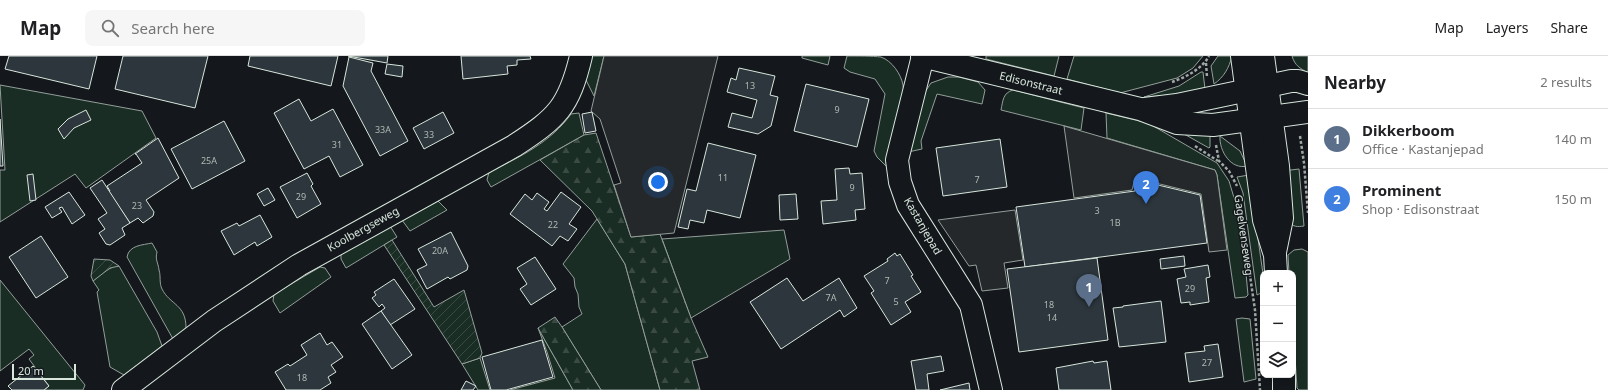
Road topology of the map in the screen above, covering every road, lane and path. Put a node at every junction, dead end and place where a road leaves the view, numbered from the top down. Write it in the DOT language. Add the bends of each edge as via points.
graph roads {
  1 [pos="581,56"];
  2 [pos="922,56"];
  3 [pos="1209,56"];
  4 [pos="1242,56"];
  5 [pos="1262,56"];
  6 [pos="1308,84"];
  7 [pos="1256,88"];
  8 [pos="1209,97"];
  9 [pos="1140,109"];
  10 [pos="1308,112"];
  11 [pos="1260,119"];
  12 [pos="1213,125"];
  13 [pos="1304,163"];
  14 [pos="1238,188"];
  15 [pos="1308,213"];
  16 [pos="1243,226"];
  17 [pos="1275,264"];
  18 [pos="1284,378"];
  19 [pos="123,390"];
  20 [pos="991,390"];
  21 [pos="1260,390"];
  22 [pos="1284,390"];
  1 -- 19 [label="street, Koolbergseweg" via="575,79 564,104 539,130 299,265 214,321"];
  2 -- 9 [label="street, Edisonstraat"];
  2 -- 20 [label="street, Kastanjepad" via="898,160 900,182 908,205 971,305"];
  3 -- 8 [label="path" via="1206,63"];
  4 -- 7 [label="street"];
  5 -- 7 [label="street"];
  6 -- 7 [label="street, Edisonstraat" via="1291,81"];
  7 -- 8 [label="street, Edisonstraat"];
  7 -- 11 [label="street, Gagelvenseweg"];
  8 -- 9 [label="street, Edisonstraat" via="1177,105"];
  9 -- 12 [label="street, Edisonstraat" via="1177,123"];
  10 -- 11 [label="street, Edisonstraat"];
  11 -- 12 [label="street, Edisonstraat"];
  11 -- 17 [label="street, Gagelvenseweg" via="1264,220"];
  12 -- 14 [label="path, Gagelvenseweg" via="1219,161 1229,171"];
  13 -- 15 [label="path"];
  16 -- 21 [label="path, Gagelvenseweg" via="1254,310"];
  18 -- 22 [label="street"];
}
